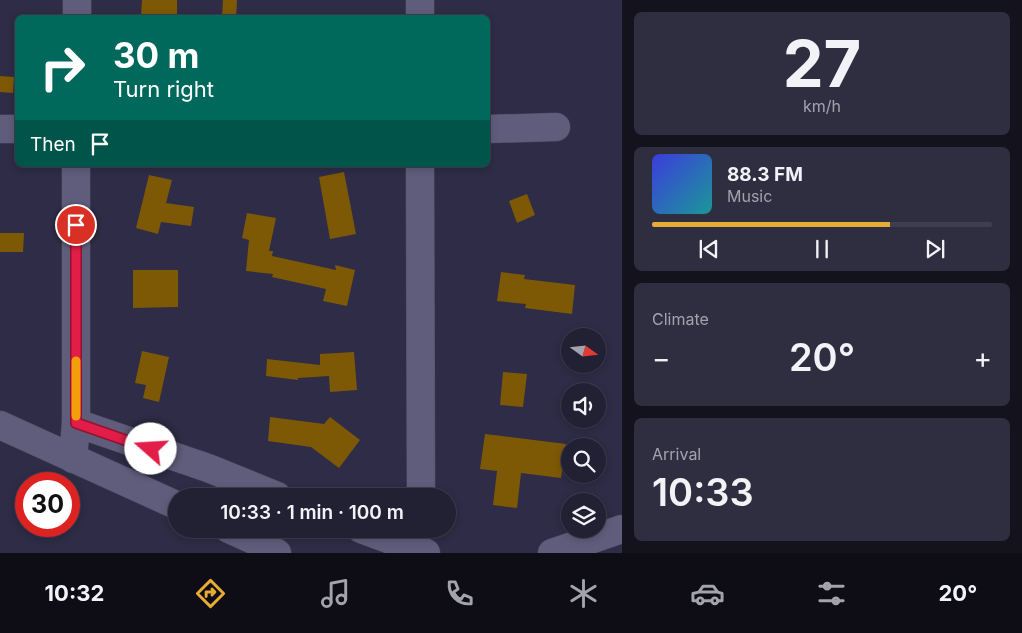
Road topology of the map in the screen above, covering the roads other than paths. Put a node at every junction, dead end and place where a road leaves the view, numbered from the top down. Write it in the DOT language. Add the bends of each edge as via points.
graph roads {
  1 [pos="77,0"];
  2 [pos="420,0"];
  3 [pos="77,15"];
  4 [pos="420,15"];
  5 [pos="556,127"];
  6 [pos="0,129"];
  7 [pos="15,129"];
  8 [pos="490,129"];
  9 [pos="76,167"];
  10 [pos="420,167"];
  11 [pos="76,423"];
  12 [pos="0,425"];
  13 [pos="73,459"];
  14 [pos="257,488"];
  15 [pos="421,488"];
  16 [pos="168,501"];
  17 [pos="622,529"];
  18 [pos="249,538"];
  19 [pos="398,538"];
  20 [pos="423,544"];
  21 [pos="277,553"];
  22 [pos="552,553"];
  1 -- 3 [label="street"];
  2 -- 4 [label="street"];
  5 -- 8 [label="street"];
  6 -- 7 [label="street"];
  9 -- 11 [label="street"];
  10 -- 15 [label="street"];
  11 -- 13 [label="street"];
  11 -- 14 [label="street"];
  12 -- 13 [label="street"];
  13 -- 16 [label="street"];
  17 -- 22 [label="street"];
  18 -- 21 [label="street"];
  19 -- 20 [label="street"];
}
